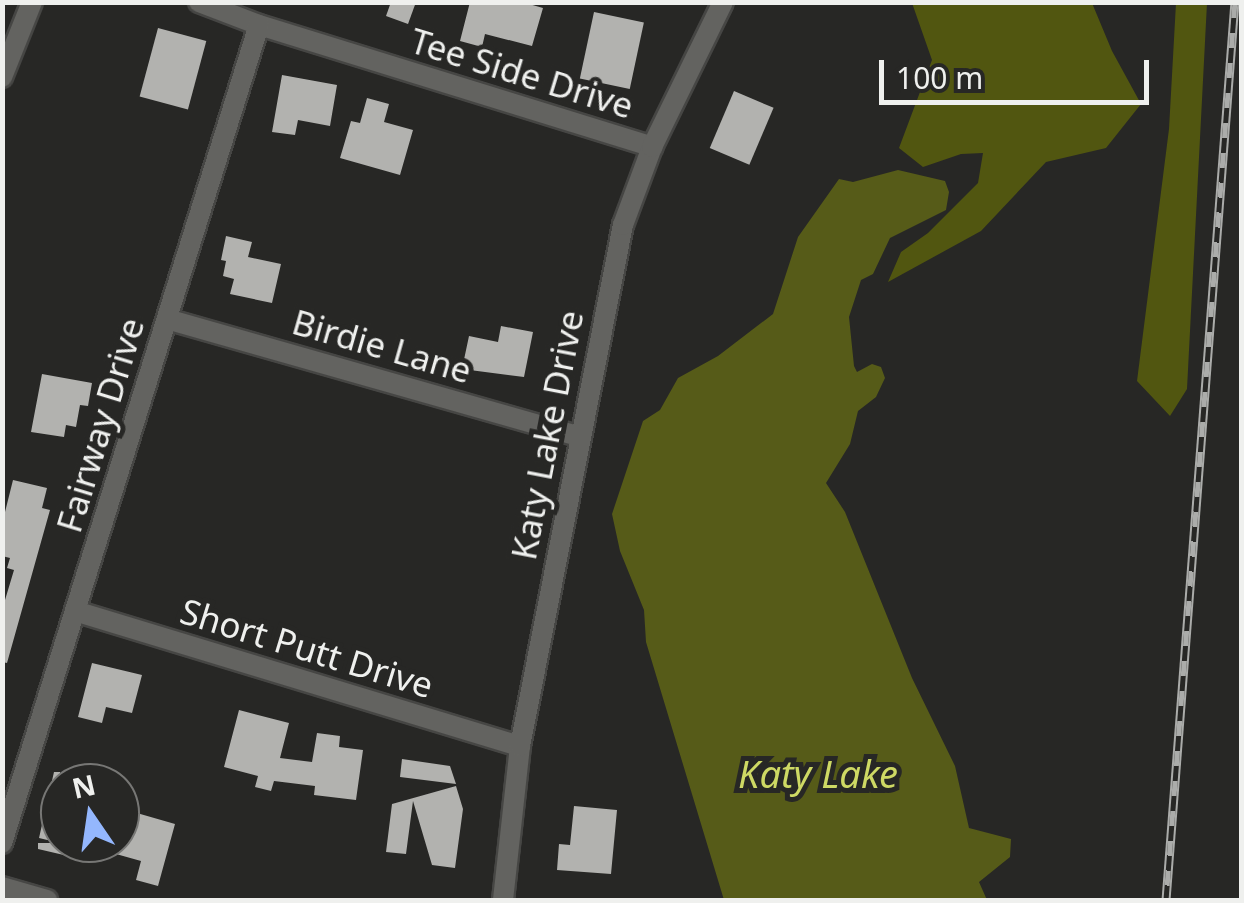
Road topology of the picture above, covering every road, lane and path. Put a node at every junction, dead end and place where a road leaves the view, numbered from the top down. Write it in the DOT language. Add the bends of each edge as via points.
graph roads {
  1 [pos="32,2"];
  2 [pos="199,2"];
  3 [pos="723,2"];
  4 [pos="259,25"];
  5 [pos="2,77"];
  6 [pos="652,147"];
  7 [pos="167,319"];
  8 [pos="579,436"];
  9 [pos="75,612"];
  10 [pos="520,746"];
  11 [pos="2,844"];
  12 [pos="2,887"];
  13 [pos="47,900"];
  14 [pos="504,900"];
  1 -- 5 [label="street"];
  2 -- 4 [label="street, Tee Side Drive"];
  3 -- 6 [label="street, Katy Lake Drive"];
  4 -- 6 [label="street, Tee Side Drive"];
  4 -- 7 [label="street, Fairway Drive"];
  6 -- 8 [label="street, Katy Lake Drive" via="623,225"];
  7 -- 8 [label="street, Birdie Lane"];
  7 -- 9 [label="street, Fairway Drive"];
  8 -- 10 [label="street, Katy Lake Drive"];
  9 -- 10 [label="street, Short Putt Drive"];
  9 -- 11 [label="street, Fairway Drive"];
  10 -- 14 [label="street, Katy Lake Drive"];
  12 -- 13 [label="street"];
}
